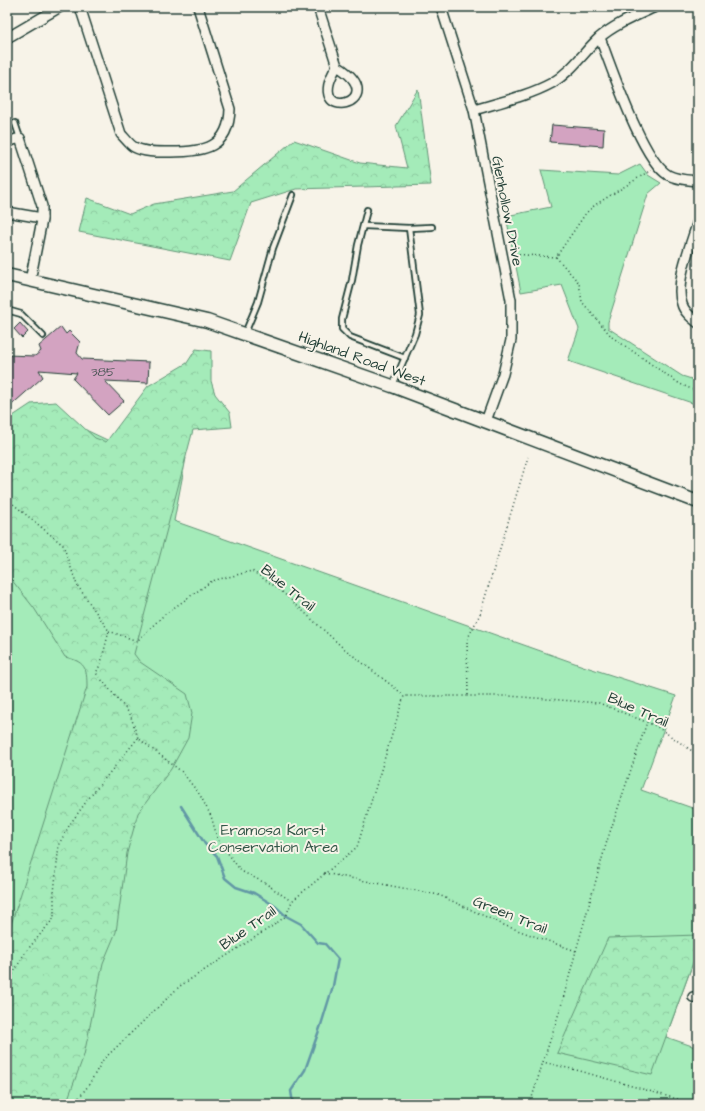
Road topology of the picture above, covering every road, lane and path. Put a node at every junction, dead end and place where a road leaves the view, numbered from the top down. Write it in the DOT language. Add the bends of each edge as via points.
graph roads {
  1 [pos="60,7"];
  2 [pos="80,7"];
  3 [pos="198,7"];
  4 [pos="318,7"];
  5 [pos="441,7"];
  6 [pos="655,7"];
  7 [pos="7,38"];
  8 [pos="600,38"];
  9 [pos="337,66"];
  10 [pos="474,110"];
  11 [pos="15,123"];
  12 [pos="20,138"];
  13 [pos="7,142"];
  14 [pos="658,166"];
  15 [pos="698,181"];
  16 [pos="293,195"];
  17 [pos="367,210"];
  18 [pos="7,212"];
  19 [pos="42,218"];
  20 [pos="698,221"];
  21 [pos="364,226"];
  22 [pos="432,227"];
  23 [pos="409,228"];
  24 [pos="501,253"];
  25 [pos="556,257"];
  26 [pos="7,275"];
  27 [pos="30,281"];
  28 [pos="7,310"];
  29 [pos="698,323"];
  30 [pos="244,334"];
  31 [pos="43,336"];
  32 [pos="405,358"];
  33 [pos="392,386"];
  34 [pos="698,392"];
  35 [pos="486,421"];
  36 [pos="528,457"];
  37 [pos="7,499"];
  38 [pos="698,502"];
  39 [pos="109,631"];
  40 [pos="404,696"];
  41 [pos="468,696"];
  42 [pos="647,722"];
  43 [pos="138,738"];
  44 [pos="698,754"];
  45 [pos="324,873"];
  46 [pos="292,901"];
  47 [pos="576,951"];
  48 [pos="7,985"];
  49 [pos="543,1062"];
  50 [pos="74,1104"];
  51 [pos="530,1104"];
  52 [pos="688,1104"];
  1 -- 7 [label="street"];
  2 -- 3 [label="street" via="121,134 134,147 194,152 208,148 221,140 230,121 230,109"];
  4 -- 9 [label="street"];
  5 -- 10 [label="street, Glenhollow Drive"];
  6 -- 8 [label="street" via="623,22"];
  8 -- 10 [label="street" via="565,74 552,83"];
  8 -- 14 [label="street" via="641,139"];
  10 -- 24 [label="street, Glenhollow Drive"];
  11 -- 12 [label="lane"];
  12 -- 13 [label="street"];
  12 -- 19 [label="street" via="42,206"];
  14 -- 15 [label="street" via="681,180"];
  14 -- 25 [label="path" via="586,213"];
  16 -- 30 [label="lane" via="273,248 258,302"];
  17 -- 21 [label="lane"];
  18 -- 19 [label="street"];
  19 -- 27 [label="street"];
  20 -- 29 [label="street" via="679,286 682,305"];
  21 -- 23 [label="lane"];
  21 -- 32 [label="lane" via="342,319 342,329 350,337"];
  22 -- 23 [label="lane"];
  23 -- 32 [label="lane" via="420,316"];
  24 -- 25 [label="path"];
  24 -- 35 [label="street, Glenhollow Drive" via="511,300 511,340"];
  25 -- 34 [label="path" via="579,283 582,302 586,308 612,337 680,384"];
  26 -- 27 [label="street, Highland Road West"];
  27 -- 30 [label="street, Highland Road West" via="207,321"];
  28 -- 31 [label="lane" via="21,314"];
  30 -- 33 [label="street, Highland Road West"];
  32 -- 33 [label="lane"];
  33 -- 35 [label="street, Highland Road West"];
  35 -- 38 [label="street, Highland Road West"];
  36 -- 41 [label="path" via="480,614 467,640"];
  37 -- 39 [label="path" via="63,546 76,585"];
  39 -- 40 [label="path, Blue Trail" via="137,641 165,614 212,581 252,571 279,590 342,647"];
  39 -- 43 [label="path" via="96,674 130,714"];
  40 -- 41 [label="path, Blue Trail"];
  40 -- 45 [label="path, Blue Trail" via="357,847"];
  41 -- 42 [label="path, Blue Trail" via="509,696 599,703"];
  42 -- 44 [label="path, Blue Trail"];
  42 -- 47 [label="path" via="607,841"];
  43 -- 46 [label="path" via="182,772 200,795 211,816 218,840 241,871"];
  43 -- 48 [label="path" via="89,798 59,844 54,918 24,954"];
  45 -- 46 [label="path, Blue Trail"];
  45 -- 47 [label="path, Green Trail" via="439,895 506,926"];
  46 -- 50 [label="path, Blue Trail" via="286,916 180,986 164,1004 123,1039 103,1060"];
  47 -- 49 [label="path"];
  49 -- 51 [label="path"];
  49 -- 52 [label="path" via="580,1070"];
}
